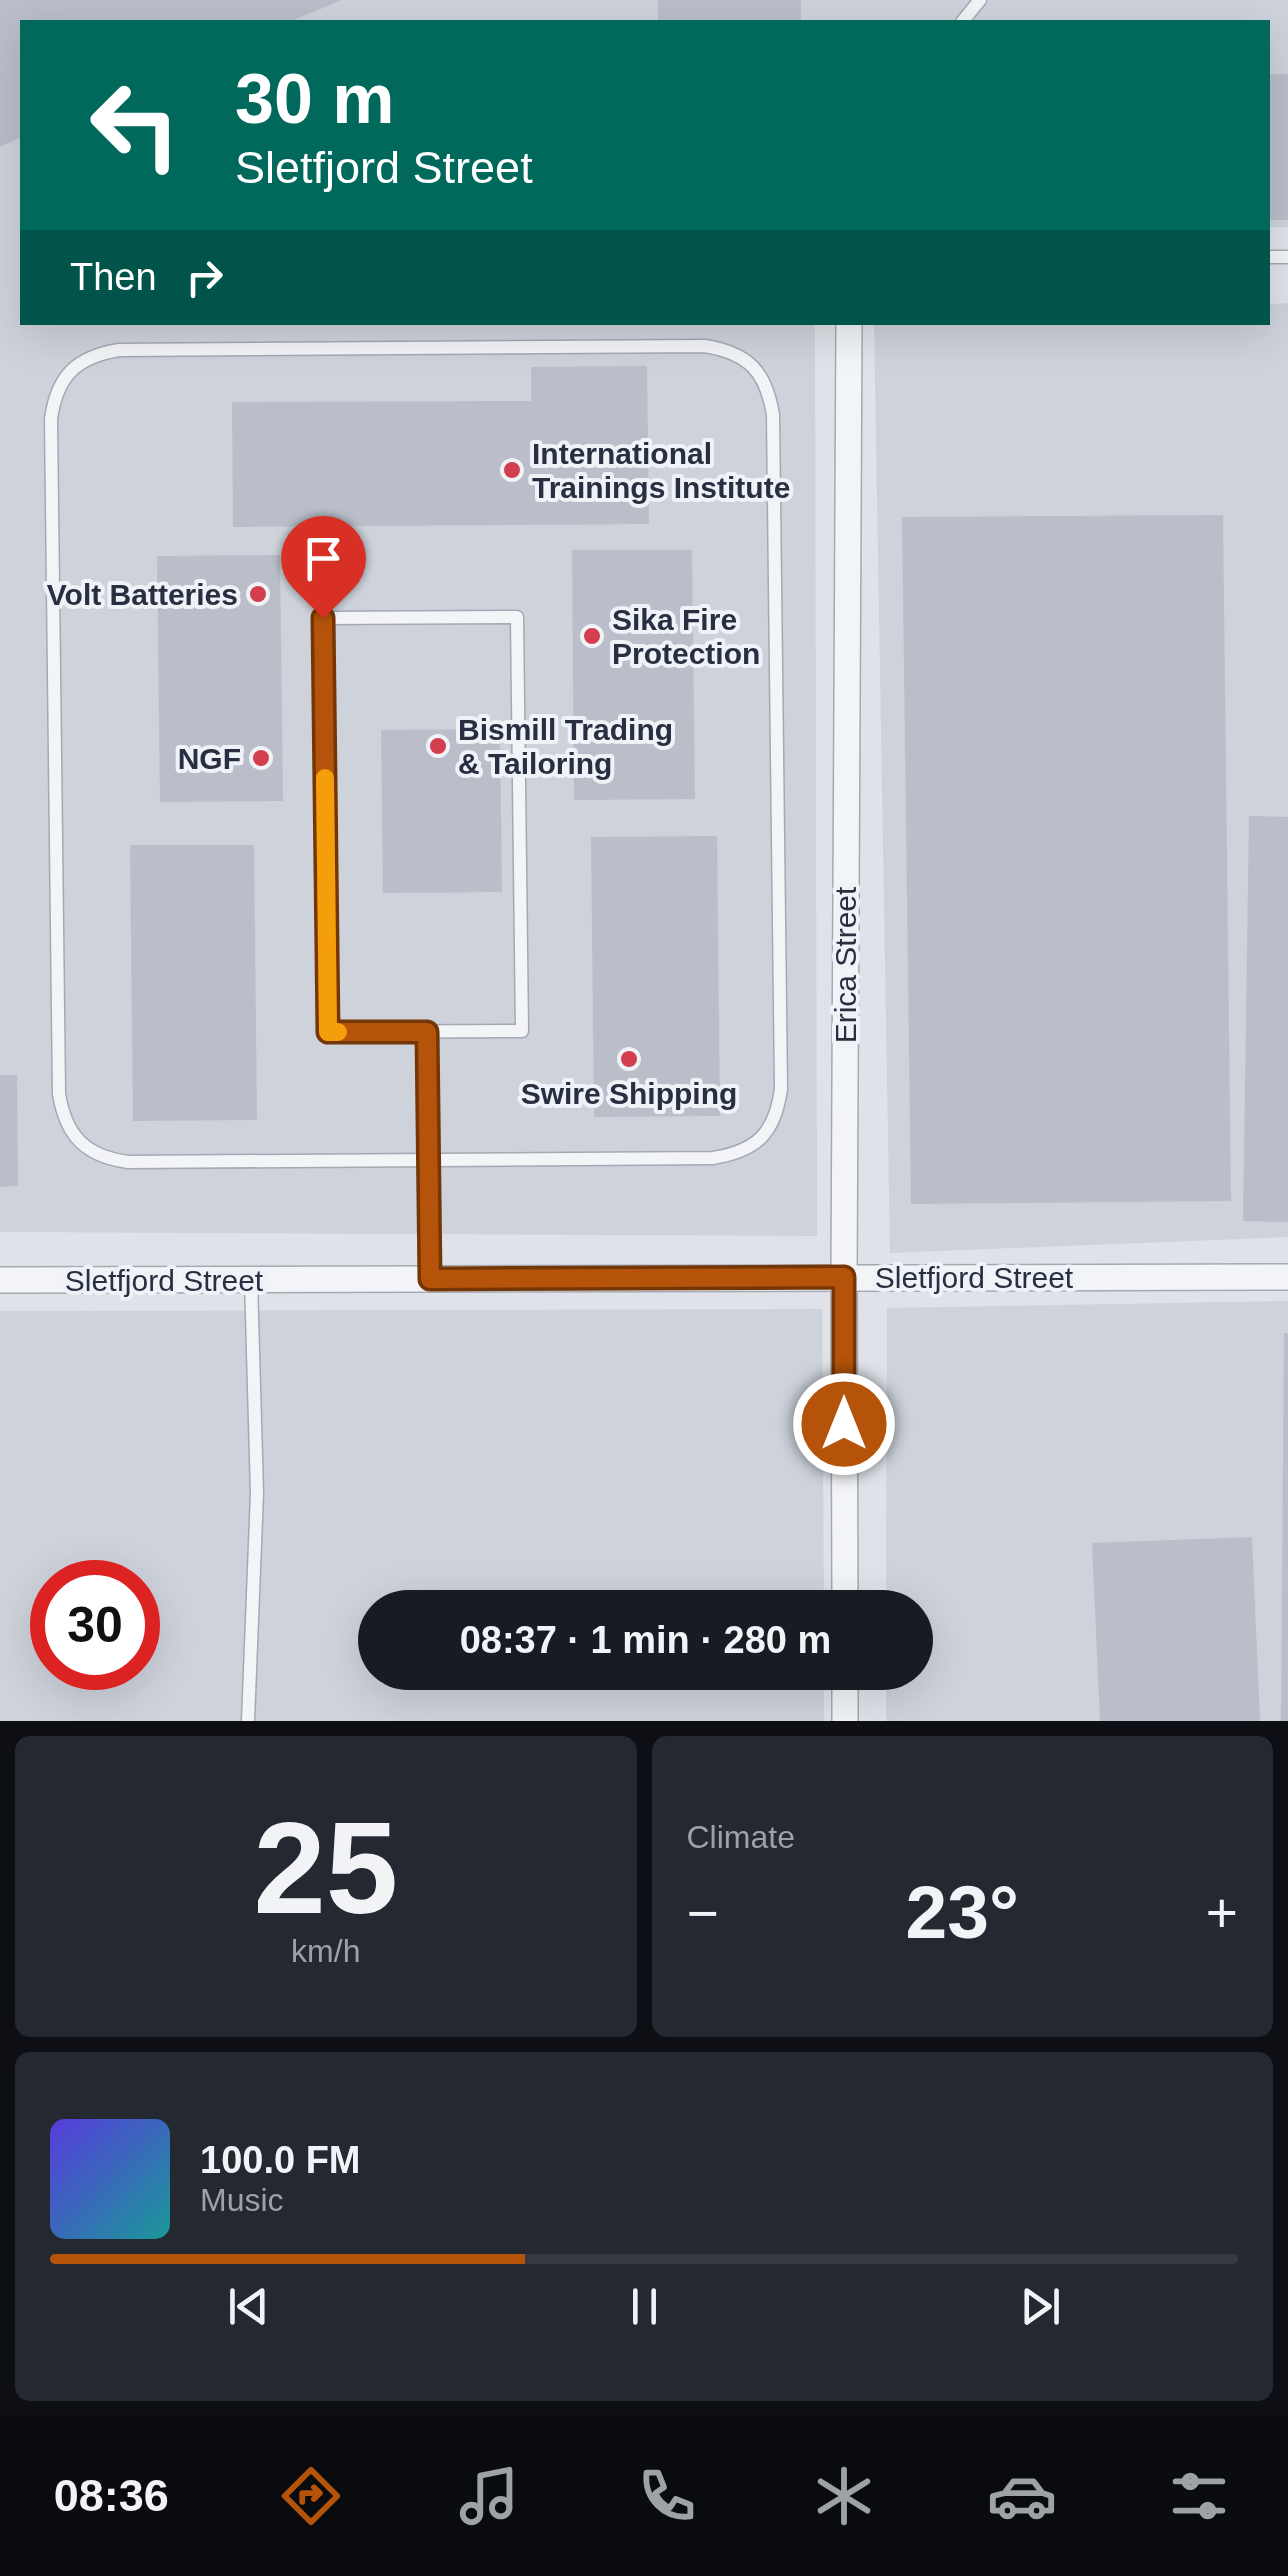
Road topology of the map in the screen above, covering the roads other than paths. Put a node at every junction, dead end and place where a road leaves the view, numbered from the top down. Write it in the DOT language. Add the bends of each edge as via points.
graph roads {
  1 [pos="980,0"];
  2 [pos="964,20"];
  3 [pos="849,325"];
  4 [pos="427,1032"];
  5 [pos="428,1160"];
  6 [pos="844,1277"];
  7 [pos="1288,1277"];
  8 [pos="430,1279"];
  9 [pos="0,1280"];
  10 [pos="251,1280"];
  11 [pos="845,1590"];
  12 [pos="845,1690"];
  13 [pos="248,1721"];
  14 [pos="845,1721"];
  1 -- 2 [label="lane"];
  3 -- 6 [label="street, Erica Street"];
  4 -- 4 [label="lane" via="522,1031 517,617 323,618 328,1032"];
  4 -- 5 [label="lane"];
  5 -- 5 [label="lane" via="128,1162 88,1149 62,1115 51,419 64,379 98,354 705,346 745,359 770,394 778,1110 754,1145 734,1155"];
  5 -- 8 [label="lane"];
  6 -- 7 [label="street, Sletfjord Street"];
  6 -- 8 [label="street, Sletfjord Street"];
  6 -- 11 [label="street, Erica Street"];
  8 -- 10 [label="street, Sletfjord Street"];
  9 -- 10 [label="street, Sletfjord Street"];
  10 -- 13 [label="lane" via="257,1493"];
  12 -- 14 [label="street"];
}
